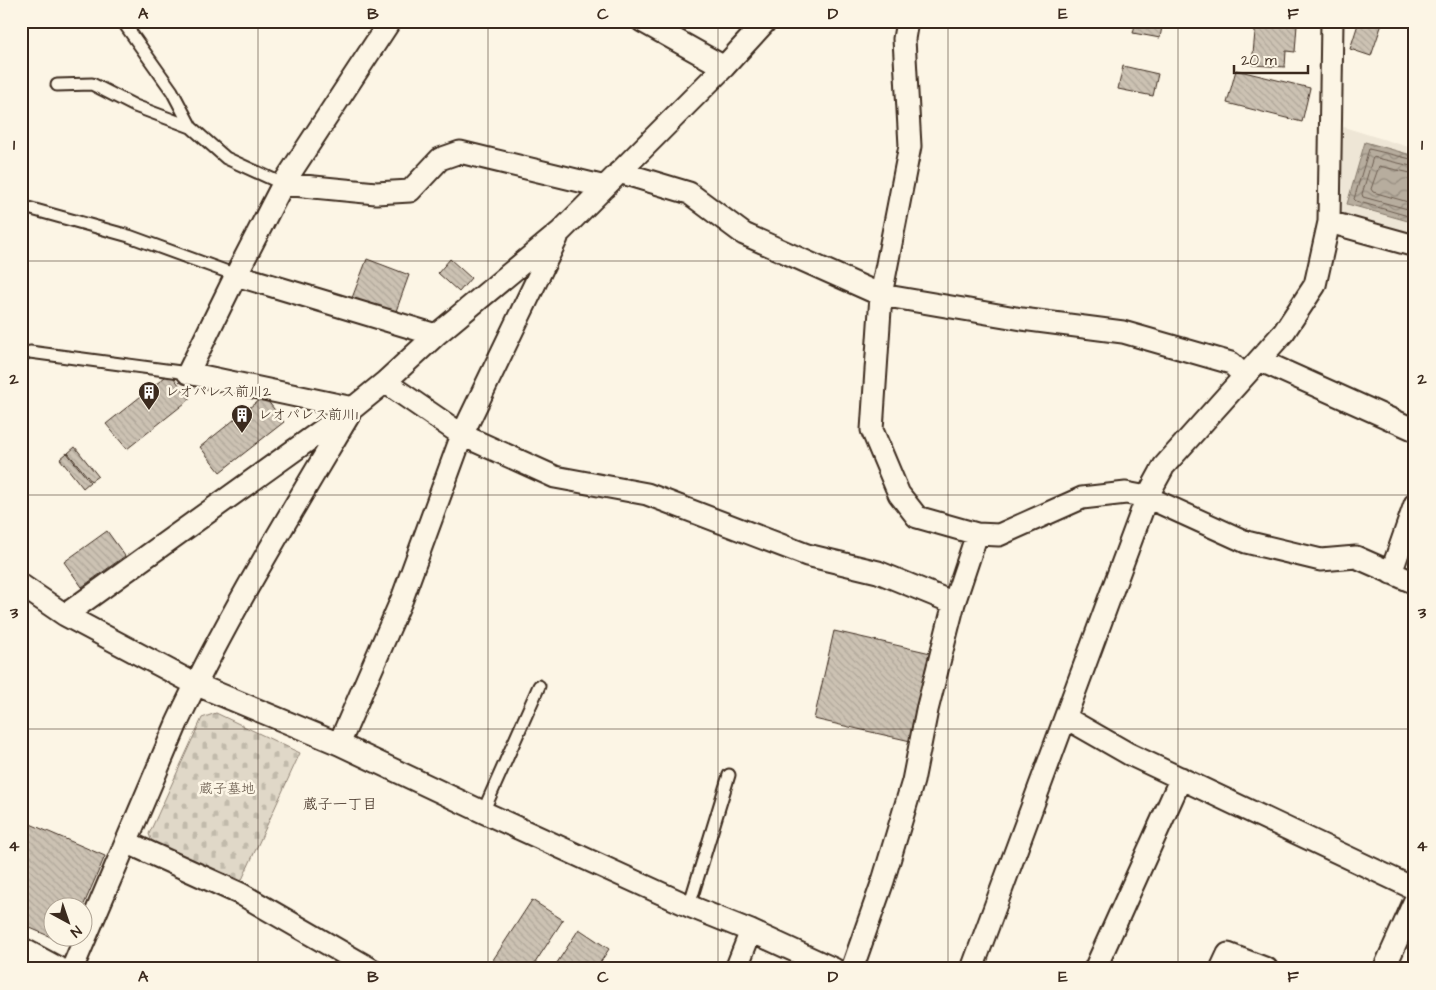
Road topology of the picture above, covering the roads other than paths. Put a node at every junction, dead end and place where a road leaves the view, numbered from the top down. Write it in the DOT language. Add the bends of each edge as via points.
graph roads {
  1 [pos="390,21"];
  2 [pos="642,21"];
  3 [pos="766,21"];
  4 [pos="907,21"];
  5 [pos="1332,21"];
  6 [pos="126,26"];
  7 [pos="724,67"];
  8 [pos="57,85"];
  9 [pos="191,127"];
  10 [pos="612,179"];
  11 [pos="282,184"];
  12 [pos="21,206"];
  13 [pos="1329,222"];
  14 [pos="561,231"];
  15 [pos="1415,246"];
  16 [pos="236,274"];
  17 [pos="881,295"];
  18 [pos="436,335"];
  19 [pos="21,355"];
  20 [pos="1259,360"];
  21 [pos="188,373"];
  22 [pos="1244,376"];
  23 [pos="385,382"];
  24 [pos="353,408"];
  25 [pos="1415,430"];
  26 [pos="462,435"];
  27 [pos="1147,497"];
  28 [pos="1415,504"];
  29 [pos="977,534"];
  30 [pos="1391,573"];
  31 [pos="1415,583"];
  32 [pos="21,585"];
  33 [pos="954,603"];
  34 [pos="65,615"];
  35 [pos="196,684"];
  36 [pos="539,686"];
  37 [pos="1066,718"];
  38 [pos="339,744"];
  39 [pos="729,776"];
  40 [pos="1180,778"];
  41 [pos="483,812"];
  42 [pos="126,842"];
  43 [pos="1415,889"];
  44 [pos="1415,900"];
  45 [pos="689,906"];
  46 [pos="751,930"];
  47 [pos="21,948"];
  48 [pos="60,969"];
  49 [pos="72,969"];
  50 [pos="371,969"];
  51 [pos="736,969"];
  52 [pos="834,969"];
  53 [pos="852,969"];
  54 [pos="972,969"];
  55 [pos="1096,969"];
  56 [pos="1221,969"];
  57 [pos="1267,969"];
  58 [pos="1384,969"];
  1 -- 11 [label="street"];
  2 -- 7 [label="street"];
  3 -- 7 [label="street"];
  4 -- 17 [label="street" via="904,39 910,146"];
  5 -- 13 [label="street"];
  6 -- 9 [label="lane" via="172,91"];
  7 -- 10 [label="street"];
  8 -- 9 [label="lane" via="92,84 135,106"];
  9 -- 11 [label="lane" via="226,158"];
  10 -- 11 [label="street" via="460,152 440,159 410,191 376,193"];
  10 -- 14 [label="street"];
  10 -- 17 [label="street" via="689,193 744,234"];
  11 -- 16 [label="street"];
  12 -- 16 [label="lane" via="129,236"];
  13 -- 15 [label="street"];
  13 -- 20 [label="street" via="1315,285 1284,332"];
  14 -- 18 [label="street"];
  14 -- 26 [label="street"];
  16 -- 18 [label="street"];
  16 -- 21 [label="street"];
  17 -- 22 [label="street" via="1123,332 1230,363"];
  17 -- 29 [label="street" via="872,430 899,494 917,517"];
  18 -- 23 [label="street"];
  19 -- 21 [label="lane" via="30,352"];
  20 -- 22 [label="street"];
  20 -- 25 [label="street"];
  21 -- 24 [label="street"];
  22 -- 27 [label="street" via="1164,466"];
  23 -- 24 [label="street"];
  23 -- 26 [label="street"];
  24 -- 34 [label="street"];
  24 -- 35 [label="street"];
  26 -- 33 [label="street" via="555,477 647,494 807,555 878,572"];
  26 -- 38 [label="street" via="402,599"];
  27 -- 29 [label="street" via="1126,493 1082,498 999,535"];
  27 -- 30 [label="street" via="1246,542 1321,560 1356,557"];
  27 -- 37 [label="street"];
  28 -- 30 [label="street"];
  29 -- 33 [label="street"];
  30 -- 31 [label="street"];
  32 -- 34 [label="street"];
  33 -- 53 [label="street" via="913,781"];
  34 -- 35 [label="street"];
  35 -- 38 [label="street"];
  35 -- 42 [label="street"];
  36 -- 41 [label="lane"];
  37 -- 40 [label="street" via="1129,754"];
  37 -- 54 [label="street"];
  38 -- 41 [label="street"];
  39 -- 45 [label="lane"];
  40 -- 43 [label="street"];
  40 -- 55 [label="street"];
  41 -- 45 [label="street"];
  42 -- 49 [label="street"];
  42 -- 50 [label="street" via="241,894"];
  44 -- 58 [label="street"];
  45 -- 46 [label="street"];
  46 -- 51 [label="street"];
  46 -- 52 [label="street"];
  47 -- 48 [label="street"];
  56 -- 57 [label="street" via="1228,954"];
}
